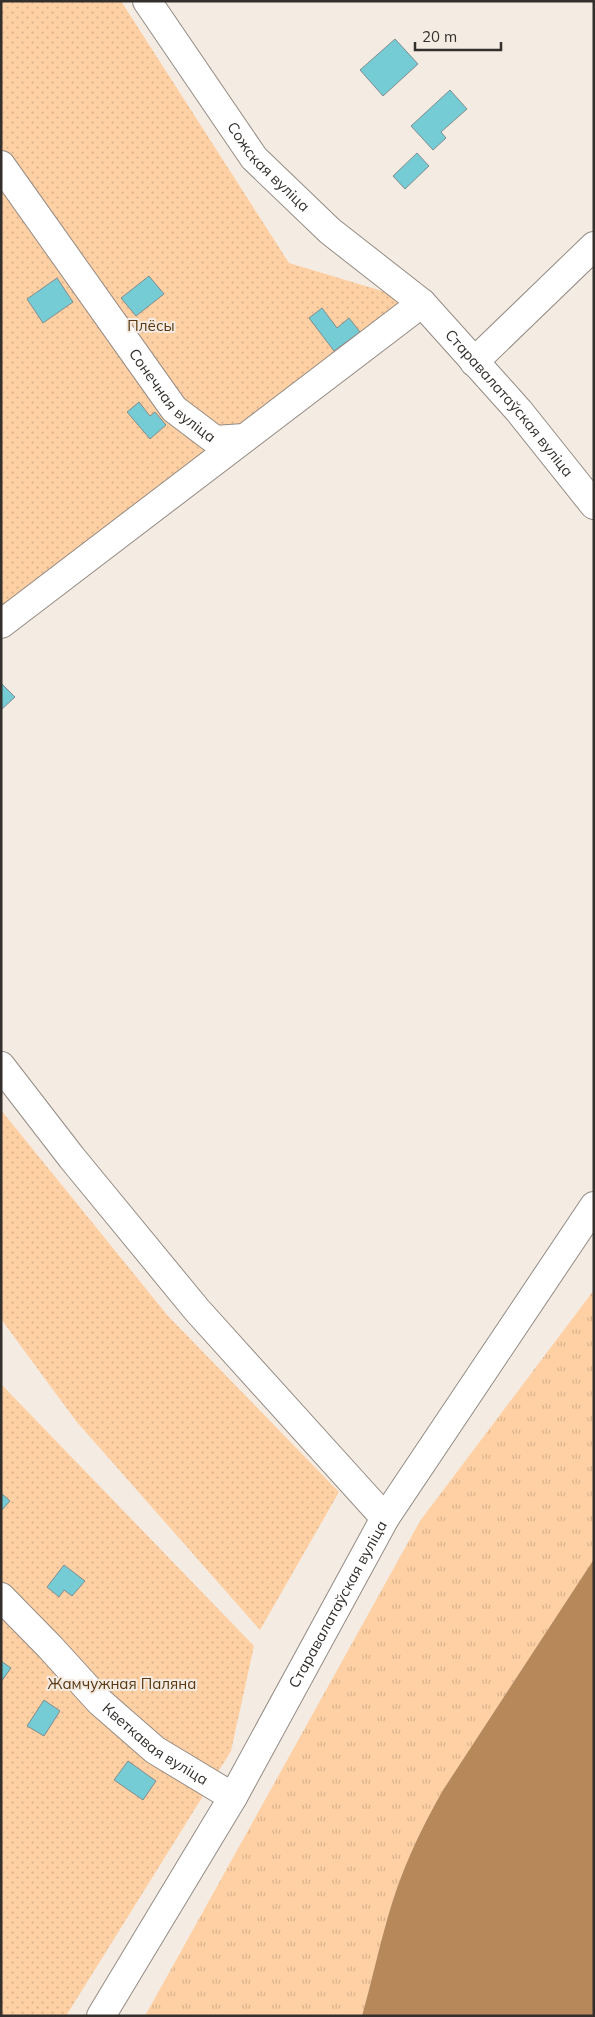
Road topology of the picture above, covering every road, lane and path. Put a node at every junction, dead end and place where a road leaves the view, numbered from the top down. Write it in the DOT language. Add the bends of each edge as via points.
graph roads {
  1 [pos="147,1"];
  2 [pos="1,165"];
  3 [pos="594,246"];
  4 [pos="422,303"];
  5 [pos="474,362"];
  6 [pos="244,438"];
  7 [pos="594,505"];
  8 [pos="1,624"];
  9 [pos="1,1066"];
  10 [pos="594,1206"];
  11 [pos="385,1518"];
  12 [pos="1,1597"];
  13 [pos="233,1797"];
  14 [pos="101,2016"];
  1 -- 4 [label="street, Сожская вуліца" via="254,158 330,231"];
  2 -- 6 [label="street, Сонечная вуліца" via="174,410 215,440"];
  3 -- 5 [label="street"];
  4 -- 5 [label="street, Старавалатаўская вуліца"];
  4 -- 6 [label="street"];
  5 -- 7 [label="street, Старавалатаўская вуліца" via="519,411"];
  6 -- 8 [label="street"];
  9 -- 11 [label="street" via="197,1310"];
  10 -- 11 [label="street, Старавалатаўская вуліца"];
  11 -- 13 [label="street, Старавалатаўская вуліца"];
  12 -- 13 [label="street, Кветкавая вуліца" via="120,1720 155,1750"];
  13 -- 14 [label="street, Старавалатаўская вуліца"];
}
